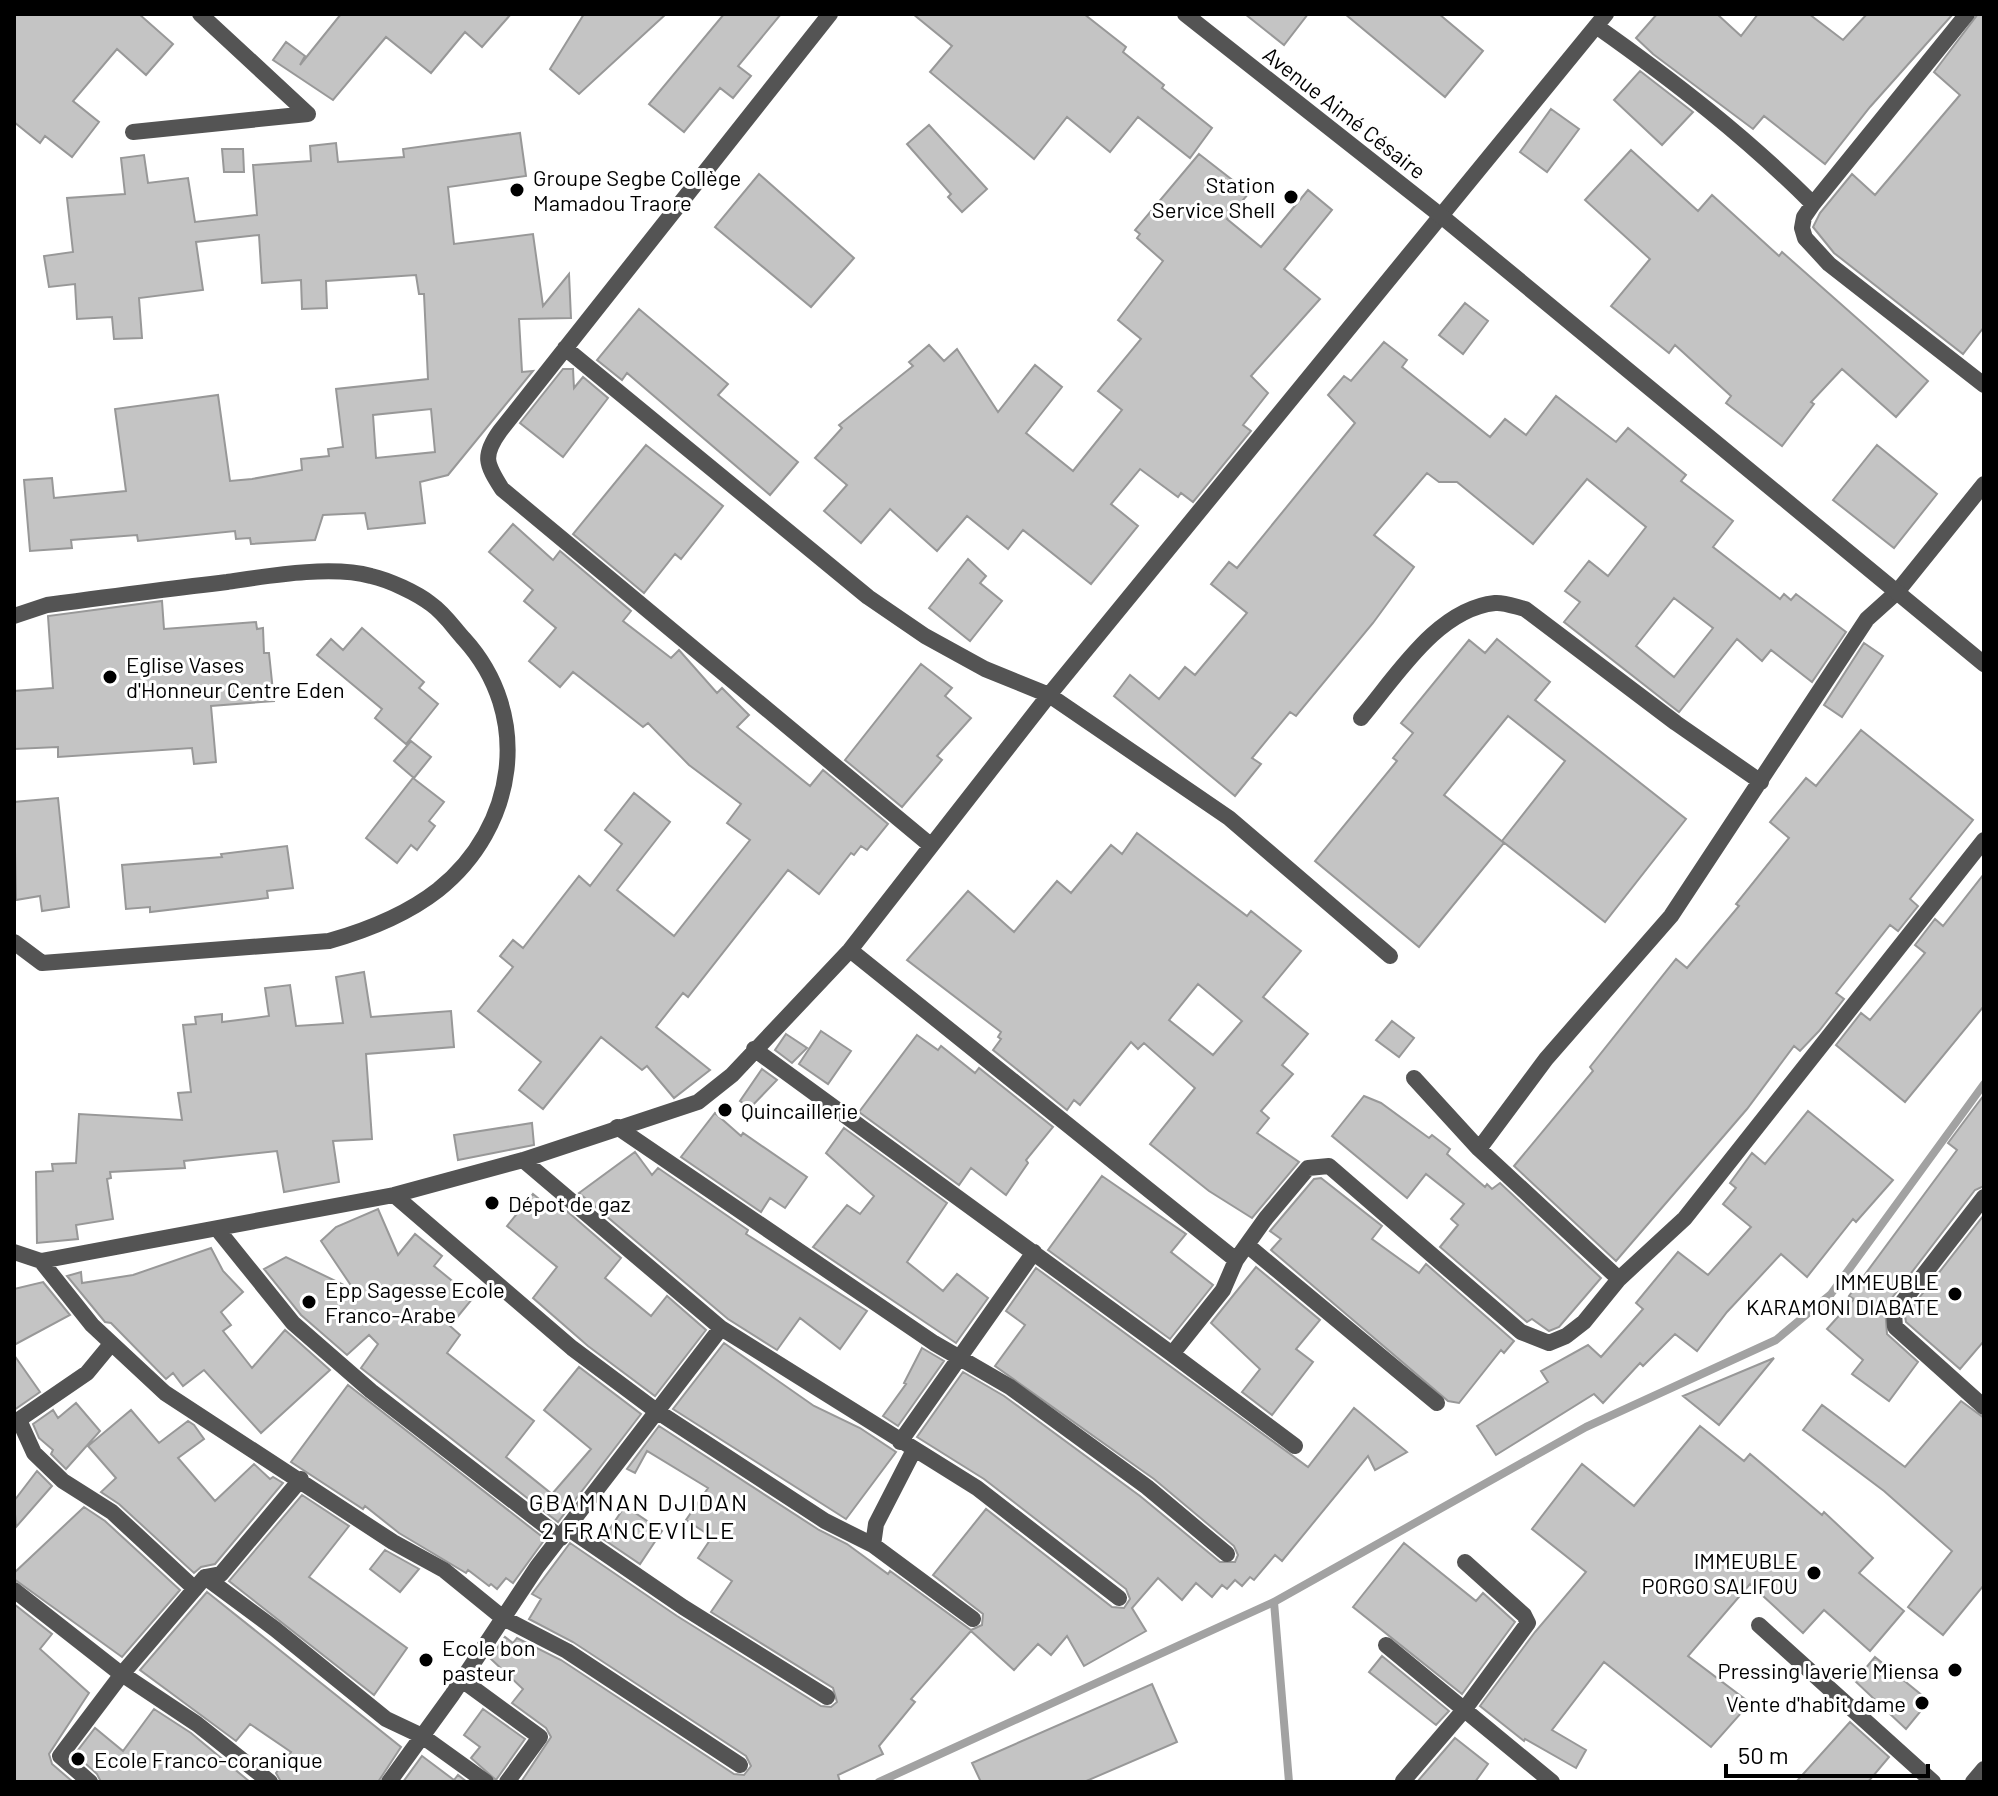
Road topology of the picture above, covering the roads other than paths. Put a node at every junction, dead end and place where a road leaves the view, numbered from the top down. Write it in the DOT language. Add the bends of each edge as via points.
graph roads {
  1 [pos="200,14"];
  2 [pos="830,14"];
  3 [pos="1185,14"];
  4 [pos="1967,14"];
  5 [pos="1601,20"];
  6 [pos="133,132"];
  7 [pos="1813,204"];
  8 [pos="1440,215"];
  9 [pos="565,348"];
  10 [pos="1984,385"];
  11 [pos="1984,484"];
  12 [pos="1897,592"];
  13 [pos="14,616"];
  14 [pos="1984,664"];
  15 [pos="1049,695"];
  16 [pos="1361,718"];
  17 [pos="1761,782"];
  18 [pos="1984,840"];
  19 [pos="929,844"];
  20 [pos="14,942"];
  21 [pos="850,950"];
  22 [pos="1390,956"];
  23 [pos="754,1049"];
  24 [pos="1414,1078"];
  25 [pos="617,1127"];
  26 [pos="1479,1149"];
  27 [pos="523,1160"];
  28 [pos="394,1195"];
  29 [pos="1984,1197"];
  30 [pos="218,1230"];
  31 [pos="1247,1245"];
  32 [pos="14,1252"];
  33 [pos="1034,1252"];
  34 [pos="1236,1260"];
  35 [pos="41,1261"];
  36 [pos="1619,1279"];
  37 [pos="721,1328"];
  38 [pos="111,1344"];
  39 [pos="1172,1354"];
  40 [pos="957,1357"];
  41 [pos="1437,1403"];
  42 [pos="1984,1407"];
  43 [pos="655,1410"];
  44 [pos="16,1421"];
  45 [pos="907,1446"];
  46 [pos="1295,1446"];
  47 [pos="301,1479"];
  48 [pos="565,1533"];
  49 [pos="873,1545"];
  50 [pos="1227,1554"];
  51 [pos="1465,1562"];
  52 [pos="200,1583"];
  53 [pos="14,1590"];
  54 [pos="1119,1598"];
  55 [pos="503,1618"];
  56 [pos="973,1619"];
  57 [pos="1759,1625"];
  58 [pos="1386,1645"];
  59 [pos="122,1674"];
  60 [pos="462,1680"];
  61 [pos="827,1697"];
  62 [pos="1464,1710"];
  63 [pos="422,1736"];
  64 [pos="740,1765"];
  65 [pos="1984,1769"];
  66 [pos="1403,1781"];
  67 [pos="90,1782"];
  68 [pos="270,1782"];
  69 [pos="389,1782"];
  70 [pos="486,1782"];
  71 [pos="507,1782"];
  72 [pos="1552,1782"];
  73 [pos="1933,1782"];
  74 [pos="1973,1782"];
  1 -- 6 [label="street" via="308,114"];
  2 -- 9 [label="street"];
  3 -- 8 [label="street, Avenue Aimé Césaire"];
  4 -- 7 [label="street"];
  5 -- 7 [label="street" via="1760,152"];
  5 -- 8 [label="street"];
  7 -- 10 [label="street" via="1802,228 1829,264"];
  8 -- 12 [label="street, Avenue Aimé Césaire"];
  8 -- 15 [label="street"];
  9 -- 15 [label="street" via="868,597 985,669"];
  9 -- 19 [label="street" via="488,448 489,469 502,489"];
  11 -- 12 [label="street"];
  12 -- 14 [label="street, Avenue Aimé Césaire"];
  12 -- 17 [label="street" via="1867,619"];
  13 -- 20 [label="street" via="47,605 302,572 370,575 431,603 482,660 505,723 510,762 486,833 468,859 419,903 360,932 329,941 42,963"];
  15 -- 19 [label="street"];
  15 -- 22 [label="street" via="1229,818"];
  16 -- 17 [label="street" via="1436,632 1468,610 1497,602 1525,609"];
  17 -- 26 [label="street" via="1671,916 1546,1059"];
  18 -- 36 [label="street" via="1685,1218"];
  19 -- 21 [label="street"];
  21 -- 23 [label="street"];
  21 -- 34 [label="street"];
  23 -- 25 [label="street" via="698,1102"];
  23 -- 33 [label="street"];
  24 -- 26 [label="street"];
  25 -- 27 [label="street"];
  25 -- 40 [label="street"];
  26 -- 36 [label="street"];
  27 -- 28 [label="street"];
  27 -- 37 [label="street"];
  28 -- 30 [label="street"];
  28 -- 43 [label="street" via="572,1348"];
  29 -- 42 [label="street" via="1894,1313 1895,1327"];
  30 -- 35 [label="street"];
  30 -- 48 [label="street" via="293,1323 371,1391"];
  31 -- 34 [label="street"];
  31 -- 36 [label="street" via="1308,1168 1329,1166 1521,1332 1549,1343 1584,1322"];
  31 -- 41 [label="street"];
  32 -- 35 [label="street"];
  33 -- 39 [label="street"];
  33 -- 40 [label="street"];
  34 -- 39 [label="street" via="1223,1290"];
  35 -- 38 [label="street"];
  37 -- 43 [label="street"];
  37 -- 45 [label="street"];
  38 -- 44 [label="street" via="87,1373"];
  38 -- 47 [label="street" via="165,1393"];
  39 -- 46 [label="street"];
  40 -- 45 [label="street"];
  40 -- 50 [label="street" via="1087,1441"];
  43 -- 48 [label="street"];
  43 -- 49 [label="street" via="825,1521"];
  44 -- 52 [label="street" via="34,1453 63,1481 112,1512"];
  45 -- 49 [label="street"];
  45 -- 54 [label="street" via="977,1488"];
  47 -- 52 [label="street" via="221,1574"];
  47 -- 55 [label="street" via="444,1570"];
  48 -- 55 [label="street"];
  48 -- 61 [label="street"];
  49 -- 56 [label="street"];
  51 -- 62 [label="street" via="1528,1623"];
  52 -- 59 [label="street"];
  52 -- 63 [label="street" via="275,1629 386,1719"];
  53 -- 59 [label="street"];
  55 -- 60 [label="street"];
  55 -- 64 [label="street" via="567,1651"];
  57 -- 73 [label="street"];
  58 -- 62 [label="street"];
  59 -- 67 [label="street" via="60,1756"];
  59 -- 68 [label="street"];
  60 -- 63 [label="street"];
  60 -- 71 [label="street" via="540,1737"];
  62 -- 66 [label="street"];
  62 -- 72 [label="street"];
  63 -- 69 [label="street"];
  63 -- 70 [label="street"];
  65 -- 74 [label="street"];
}
